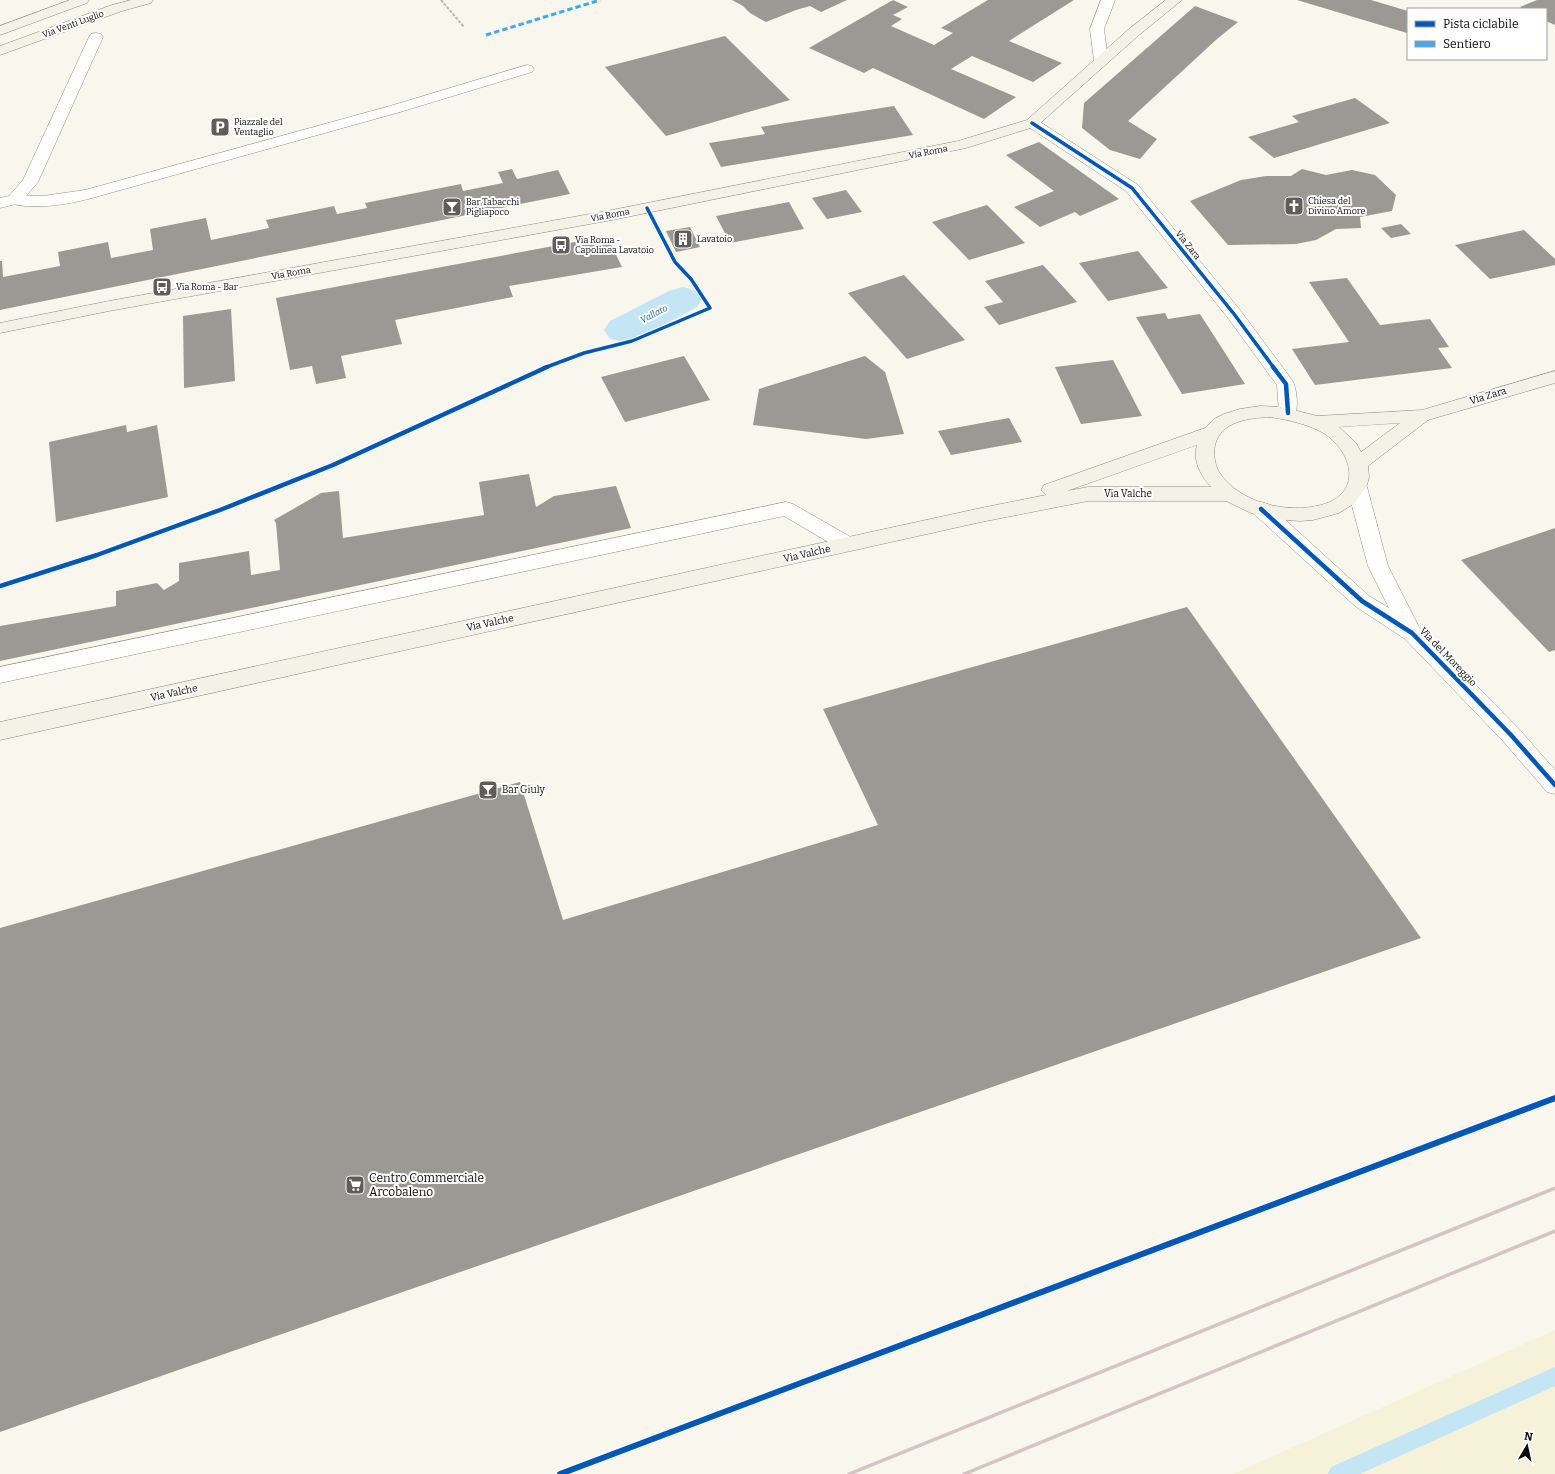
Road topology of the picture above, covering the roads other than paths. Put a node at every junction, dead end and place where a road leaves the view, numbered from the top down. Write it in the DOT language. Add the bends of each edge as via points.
graph roads {
  1 [pos="82,0"];
  2 [pos="146,0"];
  3 [pos="1108,0"];
  4 [pos="1175,0"];
  5 [pos="0,31"];
  6 [pos="96,37"];
  7 [pos="0,51"];
  8 [pos="1101,61"];
  9 [pos="527,69"];
  10 [pos="1032,123"];
  11 [pos="7,202"];
  12 [pos="0,328"];
  13 [pos="1555,376"];
  14 [pos="1288,413"];
  15 [pos="1422,416"];
  16 [pos="1316,422"];
  17 [pos="1210,434"];
  18 [pos="1358,464"];
  19 [pos="1357,486"];
  20 [pos="1230,494"];
  21 [pos="1261,509"];
  22 [pos="981,515"];
  23 [pos="847,544"];
  24 [pos="1412,633"];
  25 [pos="0,675"];
  26 [pos="0,731"];
  27 [pos="1555,784"];
  1 -- 5 [label="main road, Via Venti Luglio"];
  2 -- 7 [label="main road, Via Venti Luglio" via="53,30"];
  3 -- 8 [label="street" via="1097,29"];
  4 -- 8 [label="main road, Via Roma"];
  6 -- 11 [label="street" via="30,182"];
  8 -- 10 [label="main road, Via Roma"];
  9 -- 11 [label="street" via="86,195 43,201"];
  10 -- 12 [label="main road, Via Roma" via="961,145 619,213 116,304"];
  10 -- 14 [label="street, Via Zara" via="1132,188 1234,314 1286,384"];
  13 -- 15 [label="main road, Via Zara"];
  14 -- 16 [label="main road"];
  14 -- 17 [label="main road" via="1270,411 1239,415 1226,420"];
  15 -- 16 [label="main road, Via Zara"];
  15 -- 18 [label="main road, Via Zara"];
  16 -- 18 [label="main road" via="1344,441"];
  17 -- 20 [label="main road" via="1204,454 1207,465 1212,476"];
  17 -- 22 [label="main road, Via Valche"];
  18 -- 19 [label="main road" via="1360,476"];
  19 -- 21 [label="main road" via="1349,498 1336,507 1321,512 1305,515 1283,514"];
  19 -- 24 [label="street, Via del Moreggio" via="1378,566"];
  20 -- 21 [label="main road"];
  20 -- 22 [label="main road, Via Valche" via="1088,494"];
  21 -- 24 [label="street, Via del Moreggio" via="1362,601"];
  22 -- 23 [label="main road, Via Valche"];
  23 -- 25 [label="street" via="786,509"];
  23 -- 26 [label="main road, Via Valche"];
  24 -- 27 [label="street, Via del Moreggio"];
}
